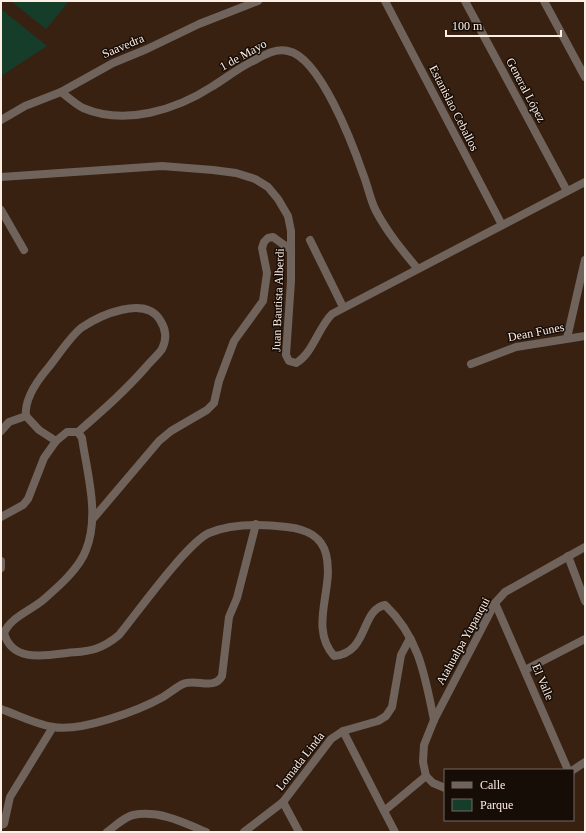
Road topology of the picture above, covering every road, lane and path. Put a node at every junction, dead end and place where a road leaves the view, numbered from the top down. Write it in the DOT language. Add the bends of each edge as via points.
graph roads {
  1 [pos="256,1"];
  2 [pos="385,1"];
  3 [pos="465,1"];
  4 [pos="544,1"];
  5 [pos="585,77"];
  6 [pos="61,92"];
  7 [pos="1,120"];
  8 [pos="1,177"];
  9 [pos="585,182"];
  10 [pos="567,191"];
  11 [pos="1,210"];
  12 [pos="502,225"];
  13 [pos="310,240"];
  14 [pos="24,250"];
  15 [pos="291,250"];
  16 [pos="585,260"];
  17 [pos="417,268"];
  18 [pos="343,307"];
  19 [pos="585,336"];
  20 [pos="567,338"];
  21 [pos="471,364"];
  22 [pos="26,416"];
  23 [pos="1,431"];
  24 [pos="78,432"];
  25 [pos="56,441"];
  26 [pos="1,518"];
  27 [pos="92,520"];
  28 [pos="256,524"];
  29 [pos="585,546"];
  30 [pos="568,556"];
  31 [pos="1,561"];
  32 [pos="1,568"];
  33 [pos="585,601"];
  34 [pos="495,603"];
  35 [pos="410,638"];
  36 [pos="585,639"];
  37 [pos="525,670"];
  38 [pos="1,709"];
  39 [pos="434,720"];
  40 [pos="53,727"];
  41 [pos="343,731"];
  42 [pos="585,762"];
  43 [pos="568,769"];
  44 [pos="574,769"];
  45 [pos="426,776"];
  46 [pos="444,788"];
  47 [pos="283,802"];
  48 [pos="384,811"];
  49 [pos="1,826"];
  50 [pos="107,832"];
  51 [pos="206,832"];
  52 [pos="244,832"];
  53 [pos="299,832"];
  54 [pos="395,832"];
  1 -- 6 [label="street, Saavedra" via="113,63"];
  2 -- 12 [label="street, Estanislao Ceballos"];
  3 -- 10 [label="street, General López"];
  4 -- 5 [label="street"];
  6 -- 7 [label="street, Saavedra" via="24,106"];
  6 -- 17 [label="street, 1 de Mayo" via="82,108 108,115 160,111 181,104 271,52 290,51 309,65 318,78 345,127 376,210 389,234"];
  8 -- 15 [label="street, Juan Bautista Alberdi" via="162,166 236,173 255,179 268,187 278,199 288,216"];
  9 -- 10 [label="street, Juan Bautista Alberdi"];
  10 -- 12 [label="street, Juan Bautista Alberdi"];
  11 -- 14 [label="street"];
  12 -- 17 [label="street, Juan Bautista Alberdi"];
  13 -- 18 [label="street"];
  15 -- 18 [label="street, Juan Bautista Alberdi" via="286,342 286,355 289,361 296,363 303,359 325,321"];
  15 -- 27 [label="street" via="273,237 264,242 262,248 267,273 263,301 234,341 214,403 159,441"];
  16 -- 20 [label="street"];
  17 -- 18 [label="street, Juan Bautista Alberdi"];
  19 -- 20 [label="street, Dean Funes"];
  20 -- 21 [label="street, Dean Funes" via="516,347"];
  22 -- 23 [label="street" via="9,422"];
  22 -- 24 [label="street" via="25,407 39,378 80,329 101,317 119,311 148,309 165,328 161,349 121,396"];
  22 -- 25 [label="street" via="39,430"];
  24 -- 25 [label="street" via="67,432"];
  24 -- 27 [label="street" via="82,438"];
  25 -- 26 [label="street" via="44,458 28,499 23,505"];
  27 -- 28 [label="street" via="86,550 80,561 62,583 42,601 7,625 4,633 12,648 39,657 94,649 108,643 119,635 188,551 208,534"];
  28 -- 35 [label="street" via="299,528 310,532 324,549 327,582 322,624 326,644 334,656 342,656 353,650 378,606 385,605 392,611"];
  28 -- 40 [label="street" via="245,570 229,618 222,676 219,681 213,684 190,682 138,708 98,722 68,728"];
  29 -- 30 [label="street, Atahualpa Yupanqui"];
  30 -- 33 [label="street"];
  30 -- 34 [label="street, Atahualpa Yupanqui" via="505,592"];
  31 -- 32 [label="street"];
  34 -- 37 [label="street, El Valle"];
  34 -- 39 [label="street, Atahualpa Yupanqui"];
  35 -- 39 [label="street, Atahualpa Yupanqui" via="422,663"];
  35 -- 41 [label="street, Lomada Linda" via="401,655 392,707 386,716 378,721"];
  36 -- 37 [label="street"];
  37 -- 43 [label="street, El Valle"];
  38 -- 40 [label="street" via="38,724"];
  39 -- 45 [label="street, Atahualpa Yupanqui" via="424,745 423,762"];
  40 -- 49 [label="street" via="10,797 4,824"];
  41 -- 47 [label="street, Lomada Linda" via="331,739"];
  41 -- 48 [label="street"];
  42 -- 44 [label="street"];
  45 -- 46 [label="street" via="433,783"];
  45 -- 48 [label="street"];
  47 -- 52 [label="street, Lomada Linda"];
  47 -- 53 [label="street"];
  48 -- 54 [label="street"];
  50 -- 51 [label="street" via="133,815 158,814 175,818"];
}
